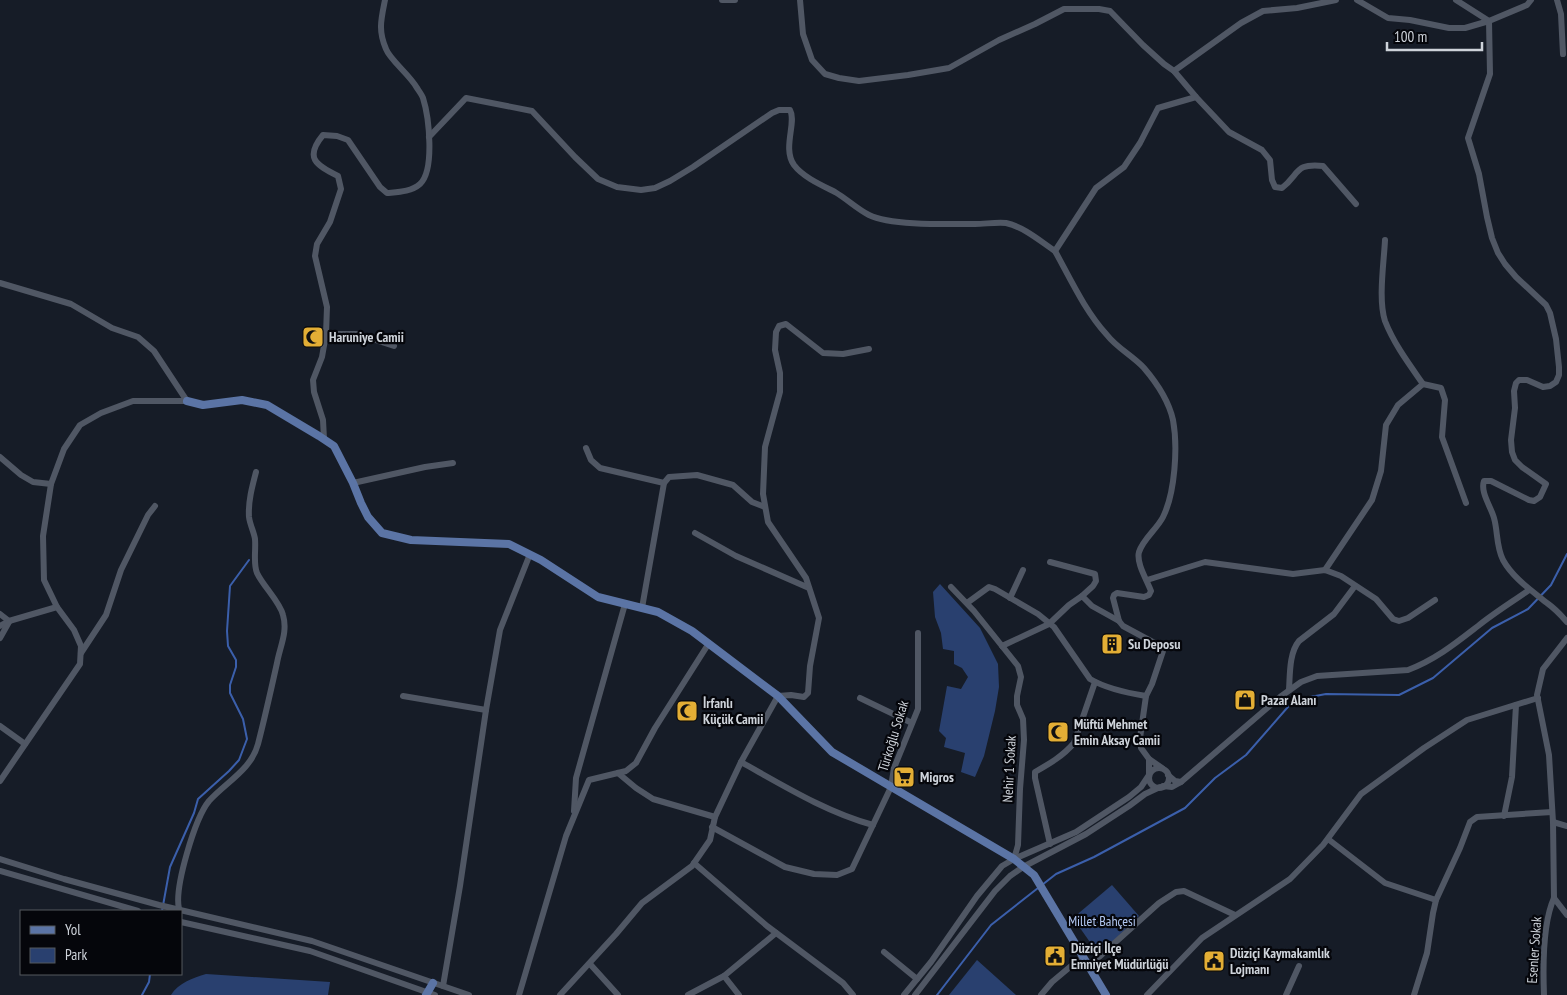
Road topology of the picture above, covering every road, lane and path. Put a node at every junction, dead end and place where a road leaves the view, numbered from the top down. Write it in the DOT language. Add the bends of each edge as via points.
graph roads {
  1 [pos="385,0"];
  2 [pos="722,0"];
  3 [pos="735,0"];
  4 [pos="800,0"];
  5 [pos="1336,0"];
  6 [pos="1357,0"];
  7 [pos="1456,0"];
  8 [pos="1531,0"];
  9 [pos="1557,0"];
  10 [pos="1489,21"];
  11 [pos="1563,54"];
  12 [pos="1174,71"];
  13 [pos="1196,97"];
  14 [pos="429,137"];
  15 [pos="1356,204"];
  16 [pos="1385,240"];
  17 [pos="1055,251"];
  18 [pos="0,283"];
  19 [pos="326,334"];
  20 [pos="394,346"];
  21 [pos="869,349"];
  22 [pos="1422,384"];
  23 [pos="188,401"];
  24 [pos="324,439"];
  25 [pos="586,448"];
  26 [pos="0,457"];
  27 [pos="453,463"];
  28 [pos="256,472"];
  29 [pos="354,483"];
  30 [pos="664,483"];
  31 [pos="51,484"];
  32 [pos="1466,503"];
  33 [pos="155,506"];
  34 [pos="765,508"];
  35 [pos="695,532"];
  36 [pos="530,554"];
  37 [pos="1050,562"];
  38 [pos="1023,570"];
  39 [pos="1325,570"];
  40 [pos="1147,580"];
  41 [pos="1356,586"];
  42 [pos="951,587"];
  43 [pos="809,588"];
  44 [pos="1532,591"];
  45 [pos="1082,596"];
  46 [pos="1010,598"];
  47 [pos="1435,600"];
  48 [pos="966,603"];
  49 [pos="625,604"];
  50 [pos="57,607"];
  51 [pos="642,608"];
  52 [pos="0,614"];
  53 [pos="10,621"];
  54 [pos="1119,621"];
  55 [pos="1567,622"];
  56 [pos="1049,624"];
  57 [pos="0,626"];
  58 [pos="918,633"];
  59 [pos="0,638"];
  60 [pos="1567,638"];
  61 [pos="708,643"];
  62 [pos="1002,646"];
  63 [pos="81,654"];
  64 [pos="1095,682"];
  65 [pos="1289,690"];
  66 [pos="403,696"];
  67 [pos="778,696"];
  68 [pos="1146,696"];
  69 [pos="860,698"];
  70 [pos="1538,698"];
  71 [pos="1516,705"];
  72 [pos="486,710"];
  73 [pos="912,723"];
  74 [pos="0,726"];
  75 [pos="25,744"];
  76 [pos="1149,759"];
  77 [pos="741,762"];
  78 [pos="1162,768"];
  79 [pos="618,773"];
  80 [pos="1150,775"];
  81 [pos="1168,776"];
  82 [pos="0,781"];
  83 [pos="1181,782"];
  84 [pos="891,787"];
  85 [pos="1161,787"];
  86 [pos="1552,812"];
  87 [pos="1504,816"];
  88 [pos="715,817"];
  89 [pos="574,818"];
  90 [pos="1553,822"];
  91 [pos="873,825"];
  92 [pos="1567,826"];
  93 [pos="712,827"];
  94 [pos="1328,839"];
  95 [pos="1050,844"];
  96 [pos="0,859"];
  97 [pos="1014,859"];
  98 [pos="694,863"];
  99 [pos="1023,867"];
  100 [pos="0,871"];
  101 [pos="1554,898"];
  102 [pos="1436,900"];
  103 [pos="179,909"];
  104 [pos="135,910"];
  105 [pos="1235,915"];
  106 [pos="1567,915"];
  107 [pos="182,922"];
  108 [pos="776,933"];
  109 [pos="884,952"];
  110 [pos="1083,956"];
  111 [pos="590,964"];
  112 [pos="1089,966"];
  113 [pos="1299,966"];
  114 [pos="724,976"];
  115 [pos="917,980"];
  116 [pos="433,983"];
  117 [pos="443,986"];
  118 [pos="429,994"];
  119 [pos="469,995"];
  120 [pos="518,995"];
  121 [pos="560,995"];
  122 [pos="618,995"];
  123 [pos="688,995"];
  124 [pos="739,995"];
  125 [pos="853,995"];
  126 [pos="904,995"];
  127 [pos="915,995"];
  128 [pos="1041,995"];
  129 [pos="1106,995"];
  130 [pos="1147,995"];
  131 [pos="1286,995"];
  132 [pos="1414,995"];
  133 [pos="1544,995"];
  1 -- 14 [label="street" via="380,27 383,42 387,52 423,98"];
  2 -- 3 [label="street"];
  4 -- 12 [label="street" via="803,34 812,60 825,74 839,78 859,80 949,68 1064,9 1110,11 1143,46"];
  5 -- 12 [label="street" via="1263,11"];
  6 -- 10 [label="street" via="1388,18 1449,28 1465,28"];
  7 -- 10 [label="street"];
  8 -- 10 [label="street"];
  9 -- 11 [label="street"];
  10 -- 44 [label="street" via="1490,74 1468,138 1498,253 1516,277 1546,305 1554,330 1559,367 1556,382 1550,386 1519,380 1514,390 1512,452 1522,467 1546,484 1540,497 1529,500 1491,481 1484,481 1483,485 1495,519 1502,559"];
  12 -- 13 [label="street"];
  13 -- 15 [label="street" via="1229,132 1262,150 1270,160 1276,187 1282,188 1302,168 1322,166"];
  13 -- 17 [label="street" via="1158,108 1124,167 1096,188"];
  14 -- 17 [label="street" via="466,98 532,111 598,179 617,187 641,190 670,181 772,113 790,110 793,115 789,134 790,158 795,166 870,216 888,221 945,224 1005,223"];
  14 -- 19 [label="street" via="430,155 421,183 412,190 387,193 348,140 323,135 317,142 314,161 338,176 341,189 315,256 327,307"];
  16 -- 22 [label="street" via="1382,304 1385,320"];
  17 -- 40 [label="street" via="1086,306 1107,336 1144,368 1164,397 1173,420 1176,453 1167,504 1155,530 1139,552"];
  18 -- 23 [label="street" via="71,304 112,328 138,337 154,350"];
  19 -- 20 [label="street" via="357,334"];
  19 -- 24 [label="street" via="313,380"];
  21 -- 34 [label="street" via="843,354 823,353 786,324 779,326 774,350 780,373 780,392 764,447"];
  22 -- 32 [label="street" via="1442,388 1445,400 1442,437"];
  22 -- 39 [label="street" via="1398,405 1386,425 1381,471 1372,500"];
  23 -- 24 [label="main road" via="203,405 242,400 267,405"];
  23 -- 31 [label="street" via="133,402 101,413 80,425 64,448"];
  24 -- 29 [label="main road" via="334,446"];
  25 -- 30 [label="street" via="591,460 600,468"];
  26 -- 31 [label="street" via="33,482"];
  27 -- 29 [label="street"];
  28 -- 103 [label="street" via="249,518 255,538 256,570 283,614 286,632 257,747 250,762 209,802 200,818 184,863 177,902"];
  29 -- 36 [label="main road" via="368,517 382,533 411,540 509,544"];
  30 -- 34 [label="street" via="669,477 697,475 733,485 752,502"];
  30 -- 51 [label="street"];
  31 -- 50 [label="street" via="43,536 44,580"];
  33 -- 63 [label="street" via="121,570 106,615"];
  34 -- 43 [label="street" via="768,522 806,578"];
  35 -- 43 [label="street" via="736,556"];
  36 -- 49 [label="main road" via="598,597"];
  36 -- 72 [label="street" via="500,630"];
  37 -- 45 [label="street" via="1095,574 1093,586"];
  38 -- 46 [label="street"];
  39 -- 40 [label="street" via="1293,574 1206,562"];
  39 -- 41 [label="street"];
  40 -- 54 [label="street" via="1151,591 1149,595 1114,594"];
  41 -- 47 [label="street" via="1376,599 1399,621"];
  41 -- 65 [label="street" via="1334,614 1296,644"];
  42 -- 48 [label="street, Nehir 1 Sokak"];
  43 -- 67 [label="street" via="819,618 808,694 804,697"];
  44 -- 55 [label="street"];
  44 -- 65 [label="street" via="1454,645 1408,670 1317,676"];
  45 -- 54 [label="street" via="1092,606"];
  45 -- 56 [label="street"];
  46 -- 48 [label="street" via="989,588"];
  46 -- 56 [label="street"];
  48 -- 62 [label="street, Nehir 1 Sokak"];
  49 -- 51 [label="main road"];
  49 -- 89 [label="street" via="576,778"];
  50 -- 53 [label="street"];
  50 -- 63 [label="street" via="74,630"];
  51 -- 61 [label="main road" via="658,612"];
  52 -- 53 [label="street"];
  53 -- 57 [label="street"];
  53 -- 59 [label="street"];
  54 -- 68 [label="street" via="1162,647"];
  56 -- 62 [label="street"];
  56 -- 64 [label="street" via="1090,680"];
  58 -- 73 [label="street, Türkoğlu Sokak" via="918,709"];
  60 -- 70 [label="street" via="1543,669"];
  61 -- 67 [label="main road"];
  61 -- 79 [label="street" via="636,763"];
  62 -- 97 [label="street, Nehir 1 Sokak" via="1018,666 1021,677 1017,704 1023,719 1024,740 1018,845"];
  63 -- 75 [label="street" via="80,664"];
  64 -- 68 [label="street"];
  64 -- 95 [label="street" via="1074,743 1035,772"];
  65 -- 83 [label="street"];
  66 -- 72 [label="street"];
  67 -- 77 [label="street"];
  67 -- 84 [label="main road" via="832,752"];
  68 -- 76 [label="street" via="1140,738 1141,748"];
  69 -- 73 [label="street"];
  70 -- 71 [label="street"];
  70 -- 86 [label="street" via="1549,755"];
  71 -- 87 [label="street" via="1512,777"];
  71 -- 94 [label="street" via="1467,720 1424,748 1361,794"];
  72 -- 117 [label="street"];
  73 -- 84 [label="street, Türkoğlu Sokak" via="894,768"];
  74 -- 75 [label="street"];
  75 -- 82 [label="street"];
  76 -- 78 [label="street"];
  76 -- 80 [label="street"];
  77 -- 88 [label="street"];
  77 -- 91 [label="street" via="830,811"];
  78 -- 80 [label="street" via="1153,770"];
  78 -- 81 [label="street"];
  79 -- 88 [label="street" via="653,800"];
  79 -- 89 [label="street" via="589,780"];
  80 -- 85 [label="street" via="1151,784"];
  80 -- 95 [label="street" via="1129,797 1076,832"];
  81 -- 83 [label="street"];
  81 -- 85 [label="street"];
  83 -- 85 [label="street" via="1172,787"];
  84 -- 91 [label="street, Türkoğlu Sokak"];
  84 -- 97 [label="main road"];
  85 -- 99 [label="street" via="1145,794 1086,834"];
  86 -- 87 [label="street"];
  86 -- 90 [label="street"];
  87 -- 102 [label="street" via="1477,817 1470,822"];
  88 -- 93 [label="street"];
  89 -- 120 [label="street"];
  90 -- 92 [label="street"];
  90 -- 101 [label="street"];
  91 -- 93 [label="street, Türkoğlu Sokak" via="852,869 837,875 814,874 785,867"];
  93 -- 98 [label="street" via="710,840"];
  94 -- 102 [label="street" via="1385,883"];
  94 -- 105 [label="street" via="1290,879"];
  95 -- 97 [label="street"];
  96 -- 103 [label="street"];
  97 -- 99 [label="main road"];
  97 -- 115 [label="street" via="1002,866 976,896"];
  98 -- 108 [label="street"];
  98 -- 111 [label="street" via="642,903"];
  99 -- 110 [label="main road" via="1034,875"];
  99 -- 127 [label="street" via="995,891"];
  100 -- 104 [label="street"];
  101 -- 106 [label="street"];
  101 -- 133 [label="street, Esenler Sokak" via="1546,931"];
  102 -- 132 [label="street" via="1427,953"];
  103 -- 116 [label="street" via="312,941"];
  105 -- 112 [label="street" via="1184,891 1176,892 1159,903"];
  105 -- 130 [label="street" via="1202,938"];
  107 -- 118 [label="street" via="310,951"];
  108 -- 114 [label="street"];
  108 -- 125 [label="street" via="843,983"];
  109 -- 115 [label="street"];
  110 -- 112 [label="main road"];
  110 -- 128 [label="street"];
  111 -- 121 [label="street"];
  111 -- 122 [label="street"];
  112 -- 129 [label="main road"];
  113 -- 131 [label="street"];
  114 -- 123 [label="street"];
  114 -- 124 [label="street"];
  115 -- 126 [label="street"];
  116 -- 117 [label="street"];
  116 -- 118 [label="main road"];
  117 -- 119 [label="street"];
}
